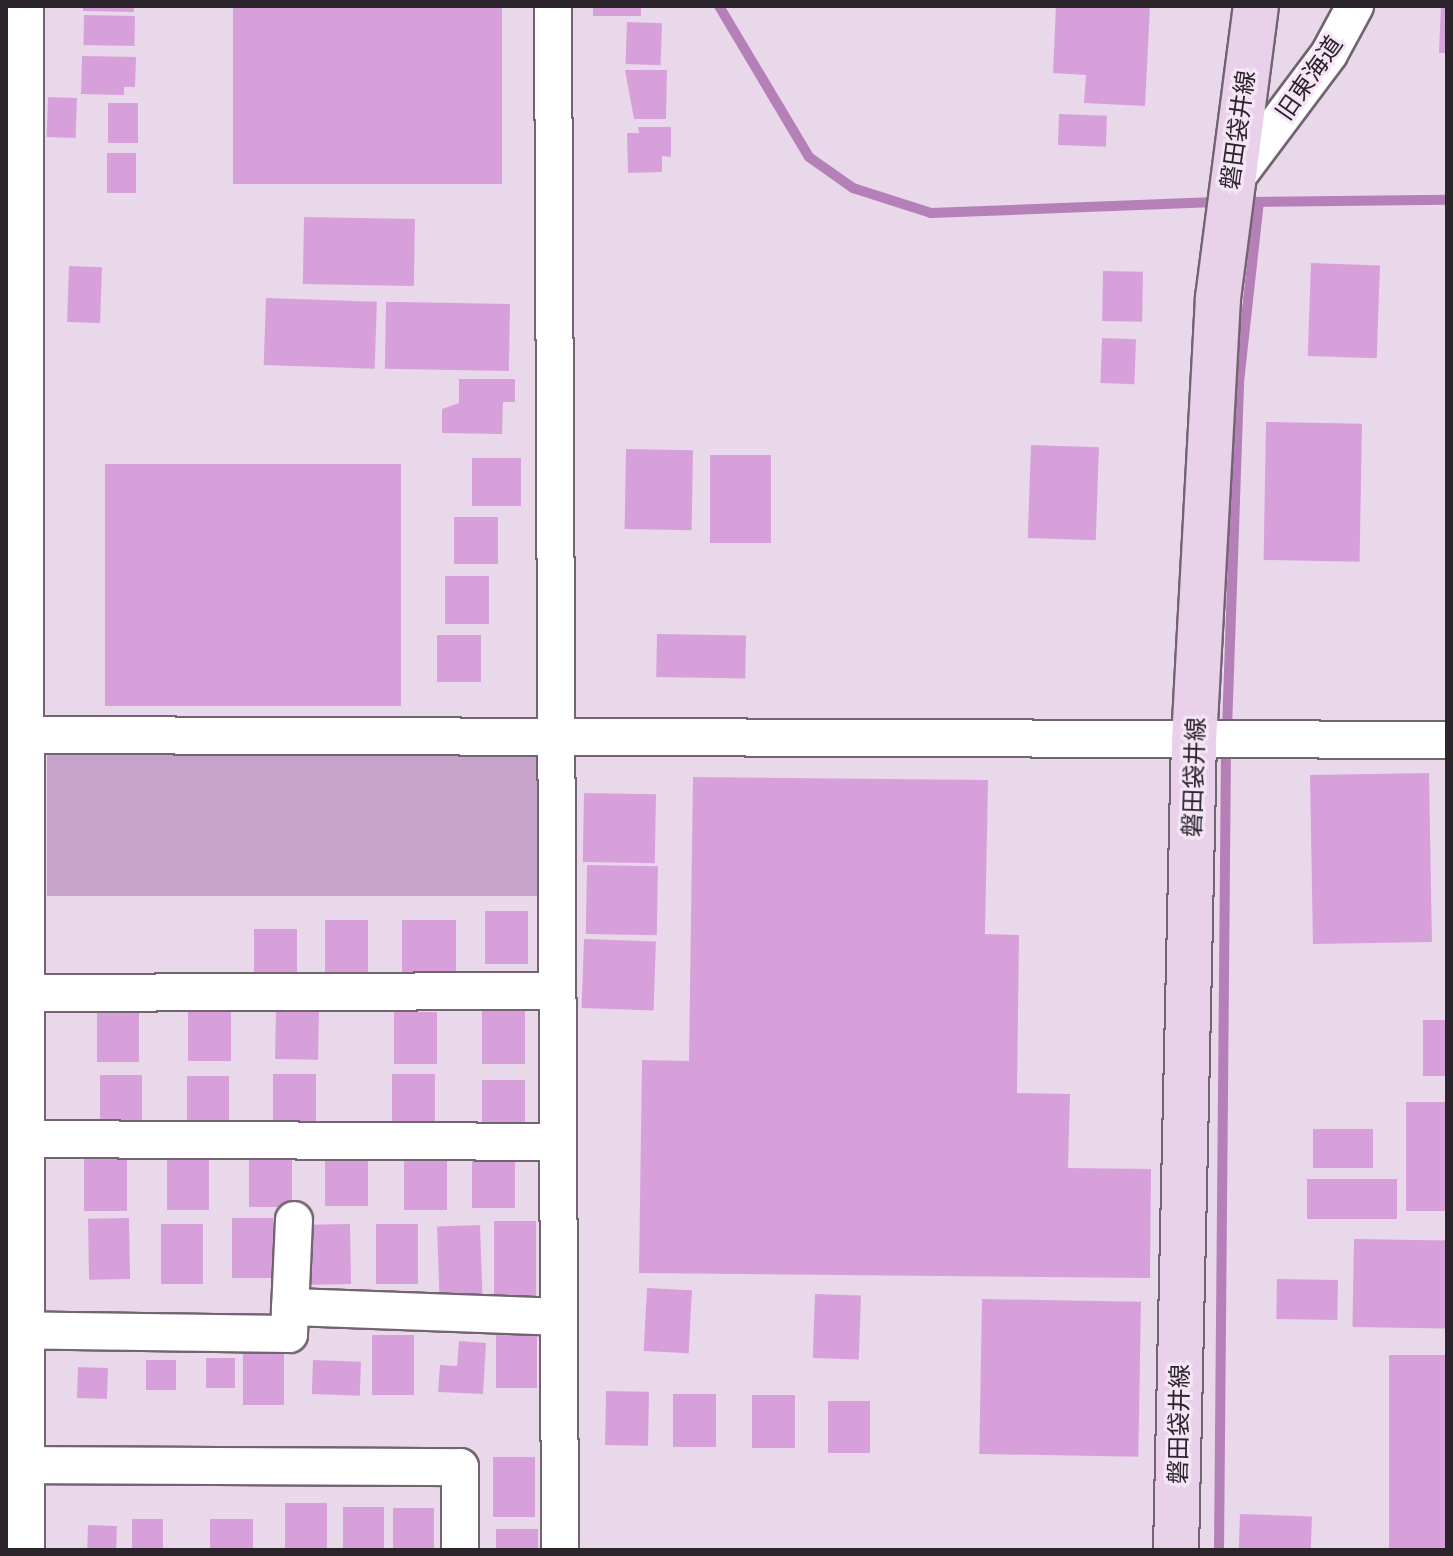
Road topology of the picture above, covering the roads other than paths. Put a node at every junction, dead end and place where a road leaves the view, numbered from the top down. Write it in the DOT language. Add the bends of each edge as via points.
graph roads {
  1 [pos="25,6"];
  2 [pos="553,6"];
  3 [pos="1256,6"];
  4 [pos="1355,6"];
  5 [pos="1230,186"];
  6 [pos="29,735"];
  7 [pos="556,738"];
  8 [pos="1447,740"];
  9 [pos="1194,741"];
  10 [pos="557,991"];
  11 [pos="28,993"];
  12 [pos="28,1139"];
  13 [pos="558,1142"];
  14 [pos="17,1176"];
  15 [pos="294,1220"];
  16 [pos="290,1307"];
  17 [pos="559,1317"];
  18 [pos="17,1330"];
  19 [pos="26,1465"];
  20 [pos="26,1550"];
  21 [pos="460,1550"];
  22 [pos="560,1550"];
  23 [pos="1176,1550"];
  1 -- 6 [label="street"];
  2 -- 7 [label="street"];
  3 -- 5 [label="main road, 磐田袋井線"];
  4 -- 5 [label="street, 旧東海道" via="1329,54"];
  5 -- 9 [label="main road, 磐田袋井線"];
  6 -- 7 [label="street"];
  6 -- 11 [label="street"];
  7 -- 9 [label="street"];
  7 -- 10 [label="street"];
  8 -- 9 [label="street"];
  9 -- 23 [label="main road, 磐田袋井線"];
  10 -- 11 [label="street"];
  10 -- 13 [label="street"];
  11 -- 12 [label="street"];
  12 -- 13 [label="street"];
  12 -- 14 [label="street"];
  13 -- 17 [label="street"];
  14 -- 18 [label="street"];
  15 -- 16 [label="street"];
  16 -- 17 [label="street"];
  16 -- 18 [label="street" via="289,1334"];
  17 -- 22 [label="street"];
  18 -- 19 [label="street"];
  19 -- 20 [label="street"];
  19 -- 21 [label="street" via="460,1467"];
}
